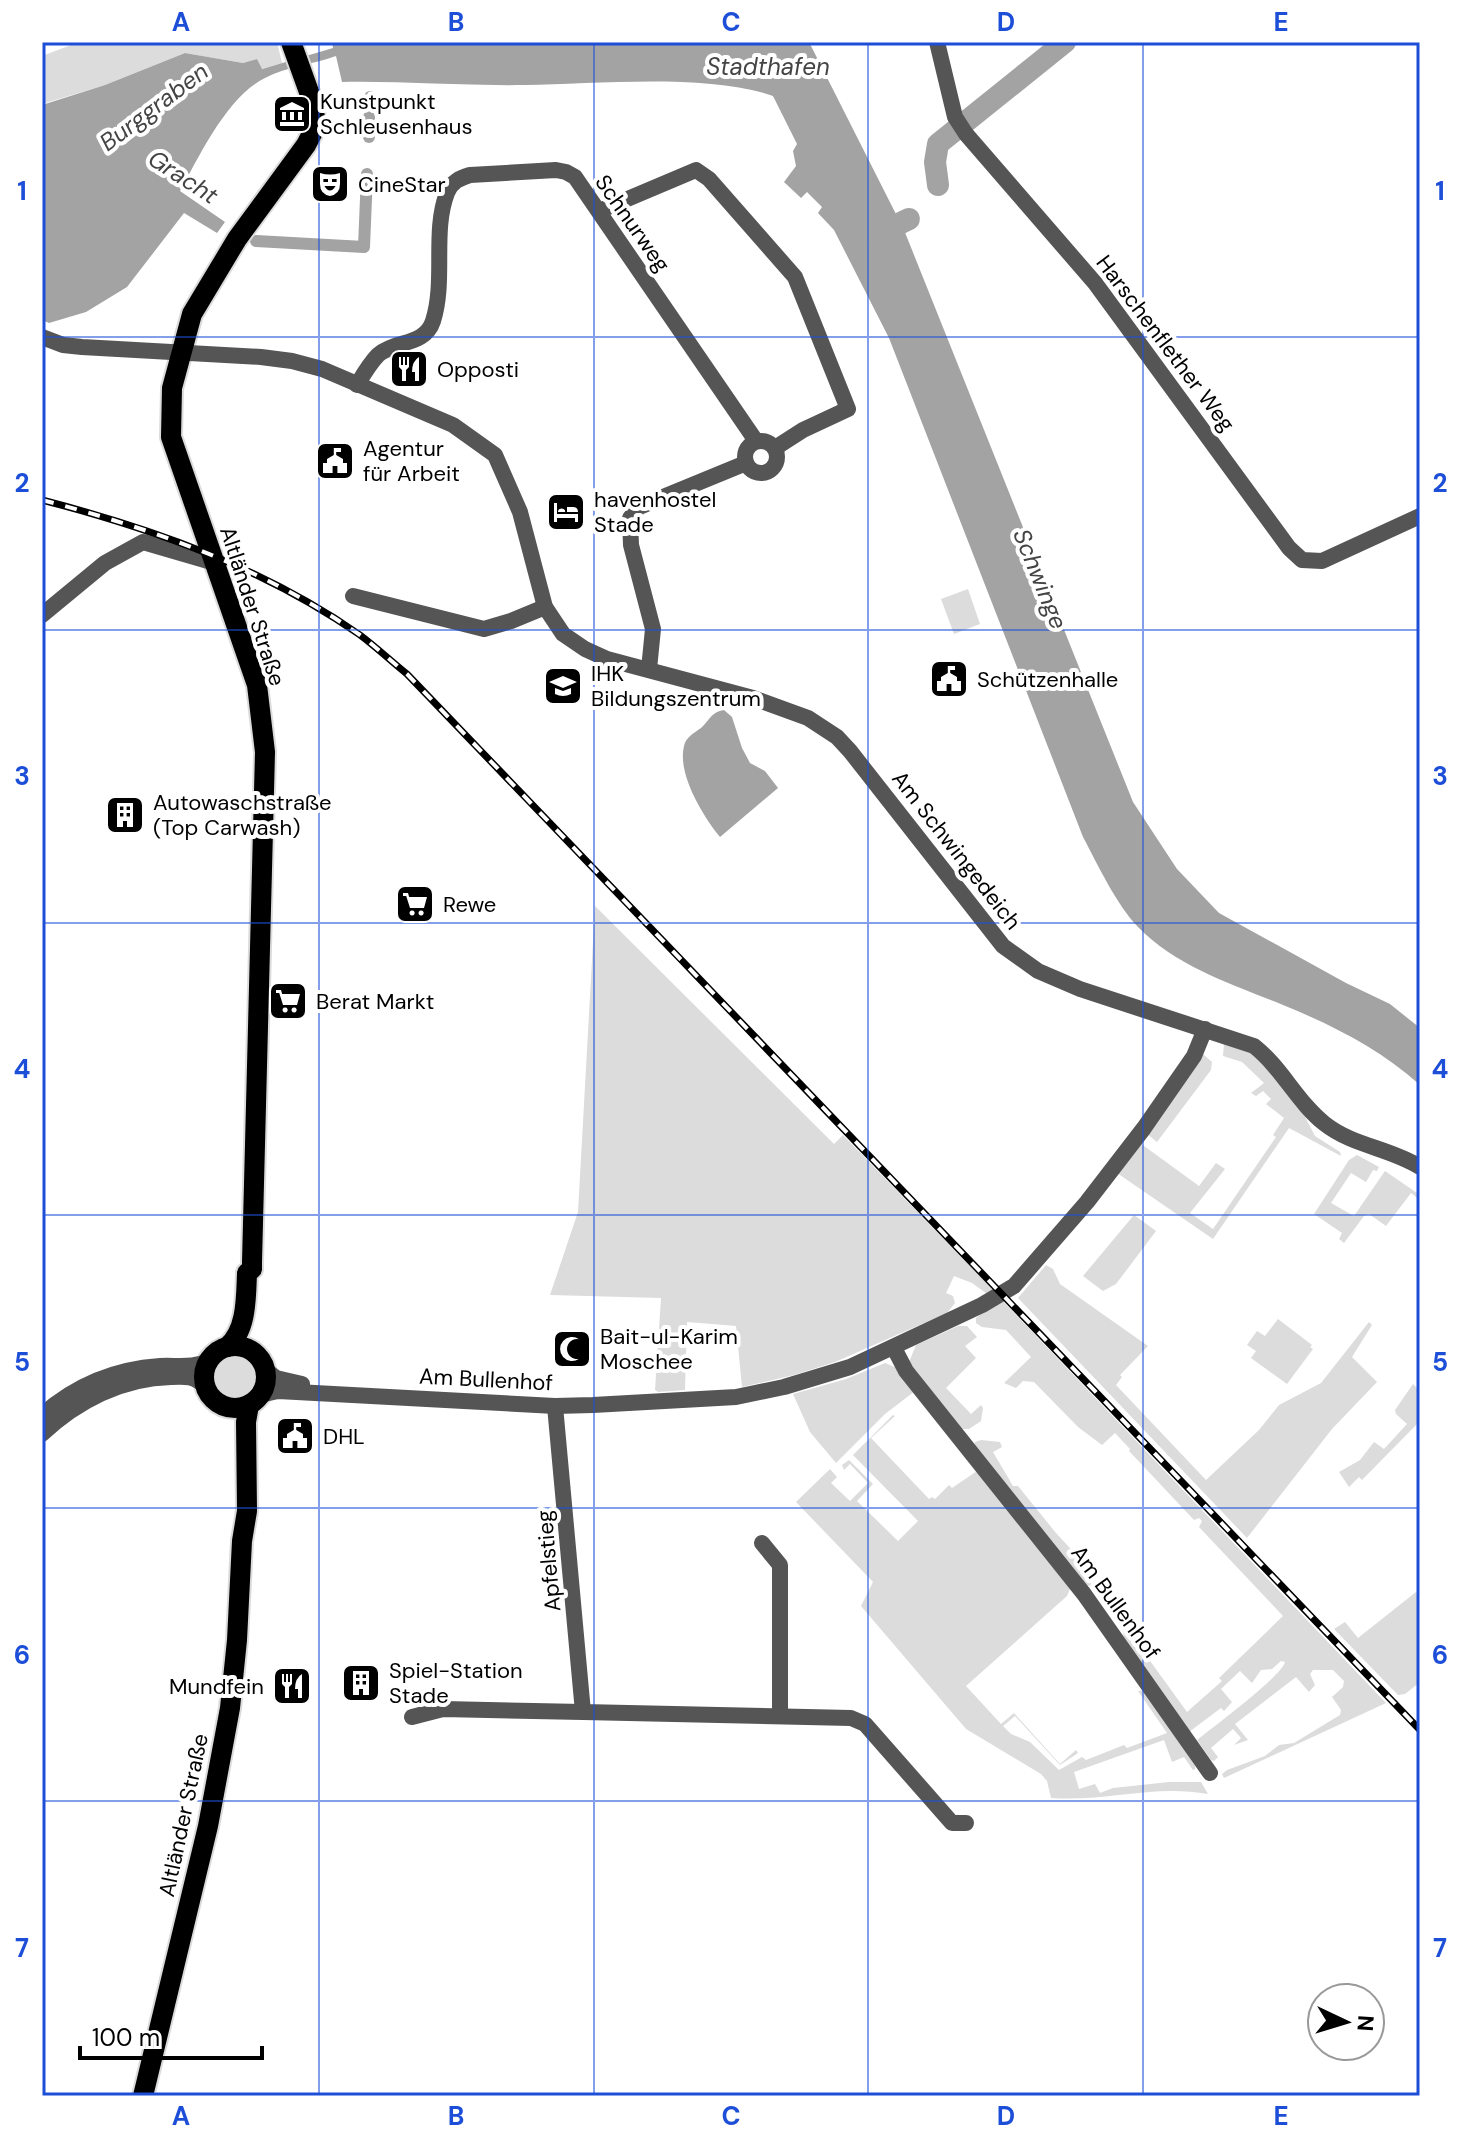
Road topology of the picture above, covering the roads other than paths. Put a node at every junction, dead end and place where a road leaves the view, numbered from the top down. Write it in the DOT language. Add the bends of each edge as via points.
graph roads {
  1 [pos="937,42"];
  2 [pos="295,54"];
  3 [pos="599,211"];
  4 [pos="42,337"];
  5 [pos="179,354"];
  6 [pos="357,385"];
  7 [pos="756,441"];
  8 [pos="775,448"];
  9 [pos="746,463"];
  10 [pos="1420,516"];
  11 [pos="215,563"];
  12 [pos="353,596"];
  13 [pos="545,607"];
  14 [pos="42,615"];
  15 [pos="649,669"];
  16 [pos="1205,1029"];
  17 [pos="1420,1167"];
  18 [pos="252,1269"];
  19 [pos="227,1347"];
  20 [pos="894,1348"];
  21 [pos="209,1360"];
  22 [pos="259,1361"];
  23 [pos="205,1387"];
  24 [pos="354,1394"];
  25 [pos="254,1400"];
  26 [pos="555,1406"];
  27 [pos="227,1407"];
  28 [pos="42,1415"];
  29 [pos="42,1434"];
  30 [pos="242,1541"];
  31 [pos="762,1543"];
  32 [pos="583,1712"];
  33 [pos="780,1715"];
  34 [pos="412,1717"];
  35 [pos="1210,1773"];
  36 [pos="966,1823"];
  37 [pos="143,2096"];
  1 -- 10 [label="street, Harschenflether Weg" via="955,117 966,134 1095,283 1289,548 1302,560 1322,561"];
  2 -- 5 [label="main road, Altländer Straße" via="316,126 229,252 192,314"];
  3 -- 6 [label="street, Schnurweg" via="566,172 459,178 446,194 432,325 413,342 393,345 377,356"];
  3 -- 7 [label="street, Schnurweg"];
  3 -- 8 [label="street" via="696,170 795,277 848,409"];
  4 -- 5 [label="street, Am Schwingedeich" via="63,345"];
  5 -- 6 [label="street, Am Schwingedeich" via="292,361"];
  5 -- 11 [label="main road, Altländer Straße" via="171,437"];
  6 -- 13 [label="street, Am Schwingedeich" via="453,425 495,455 520,512"];
  7 -- 8 [label="street"];
  7 -- 9 [label="street" via="745,453"];
  8 -- 9 [label="street" via="776,463 770,471 755,472"];
  9 -- 15 [label="street" via="639,507 630,518 631,545 653,629"];
  11 -- 14 [label="street" via="143,542 105,563"];
  11 -- 18 [label="main road, Altländer Straße" via="257,685 265,752"];
  12 -- 13 [label="street" via="484,629"];
  13 -- 15 [label="street, Am Schwingedeich" via="563,634 585,649"];
  15 -- 16 [label="street, Am Schwingedeich" via="808,718 850,751 1003,946 1038,971 1080,989"];
  16 -- 17 [label="street, Am Schwingedeich" via="1256,1048 1307,1108 1338,1133"];
  16 -- 20 [label="street, Am Bullenhof" via="1194,1056 1144,1128 1014,1286"];
  18 -- 19 [label="main road, Altländer Straße" via="247,1273 238,1334"];
  18 -- 22 [label="main road, Altländer Straße" via="256,1274 249,1339"];
  19 -- 21 [label="main road"];
  19 -- 22 [label="main road" via="240,1347"];
  20 -- 26 [label="street, Am Bullenhof" via="829,1375 748,1395"];
  20 -- 35 [label="street, Am Bullenhof" via="906,1371 1111,1629"];
  21 -- 23 [label="main road"];
  21 -- 28 [label="street" via="101,1378"];
  22 -- 24 [label="street, Am Bullenhof" via="280,1380"];
  22 -- 25 [label="main road" via="265,1382"];
  23 -- 27 [label="main road" via="212,1399"];
  23 -- 29 [label="street" via="189,1377 136,1380 83,1402"];
  24 -- 25 [label="street, Am Bullenhof" via="276,1391"];
  24 -- 26 [label="street, Am Bullenhof"];
  25 -- 27 [label="main road"];
  25 -- 30 [label="main road, Altländer Straße" via="246,1419 247,1511"];
  26 -- 32 [label="street, Apfelstieg"];
  27 -- 30 [label="main road, Altländer Straße" via="237,1438"];
  30 -- 37 [label="main road, Altländer Straße" via="225,1738"];
  31 -- 33 [label="street" via="780,1565"];
  32 -- 33 [label="street"];
  32 -- 34 [label="street" via="443,1709"];
  33 -- 36 [label="street" via="851,1718 865,1724 952,1823"];
}
